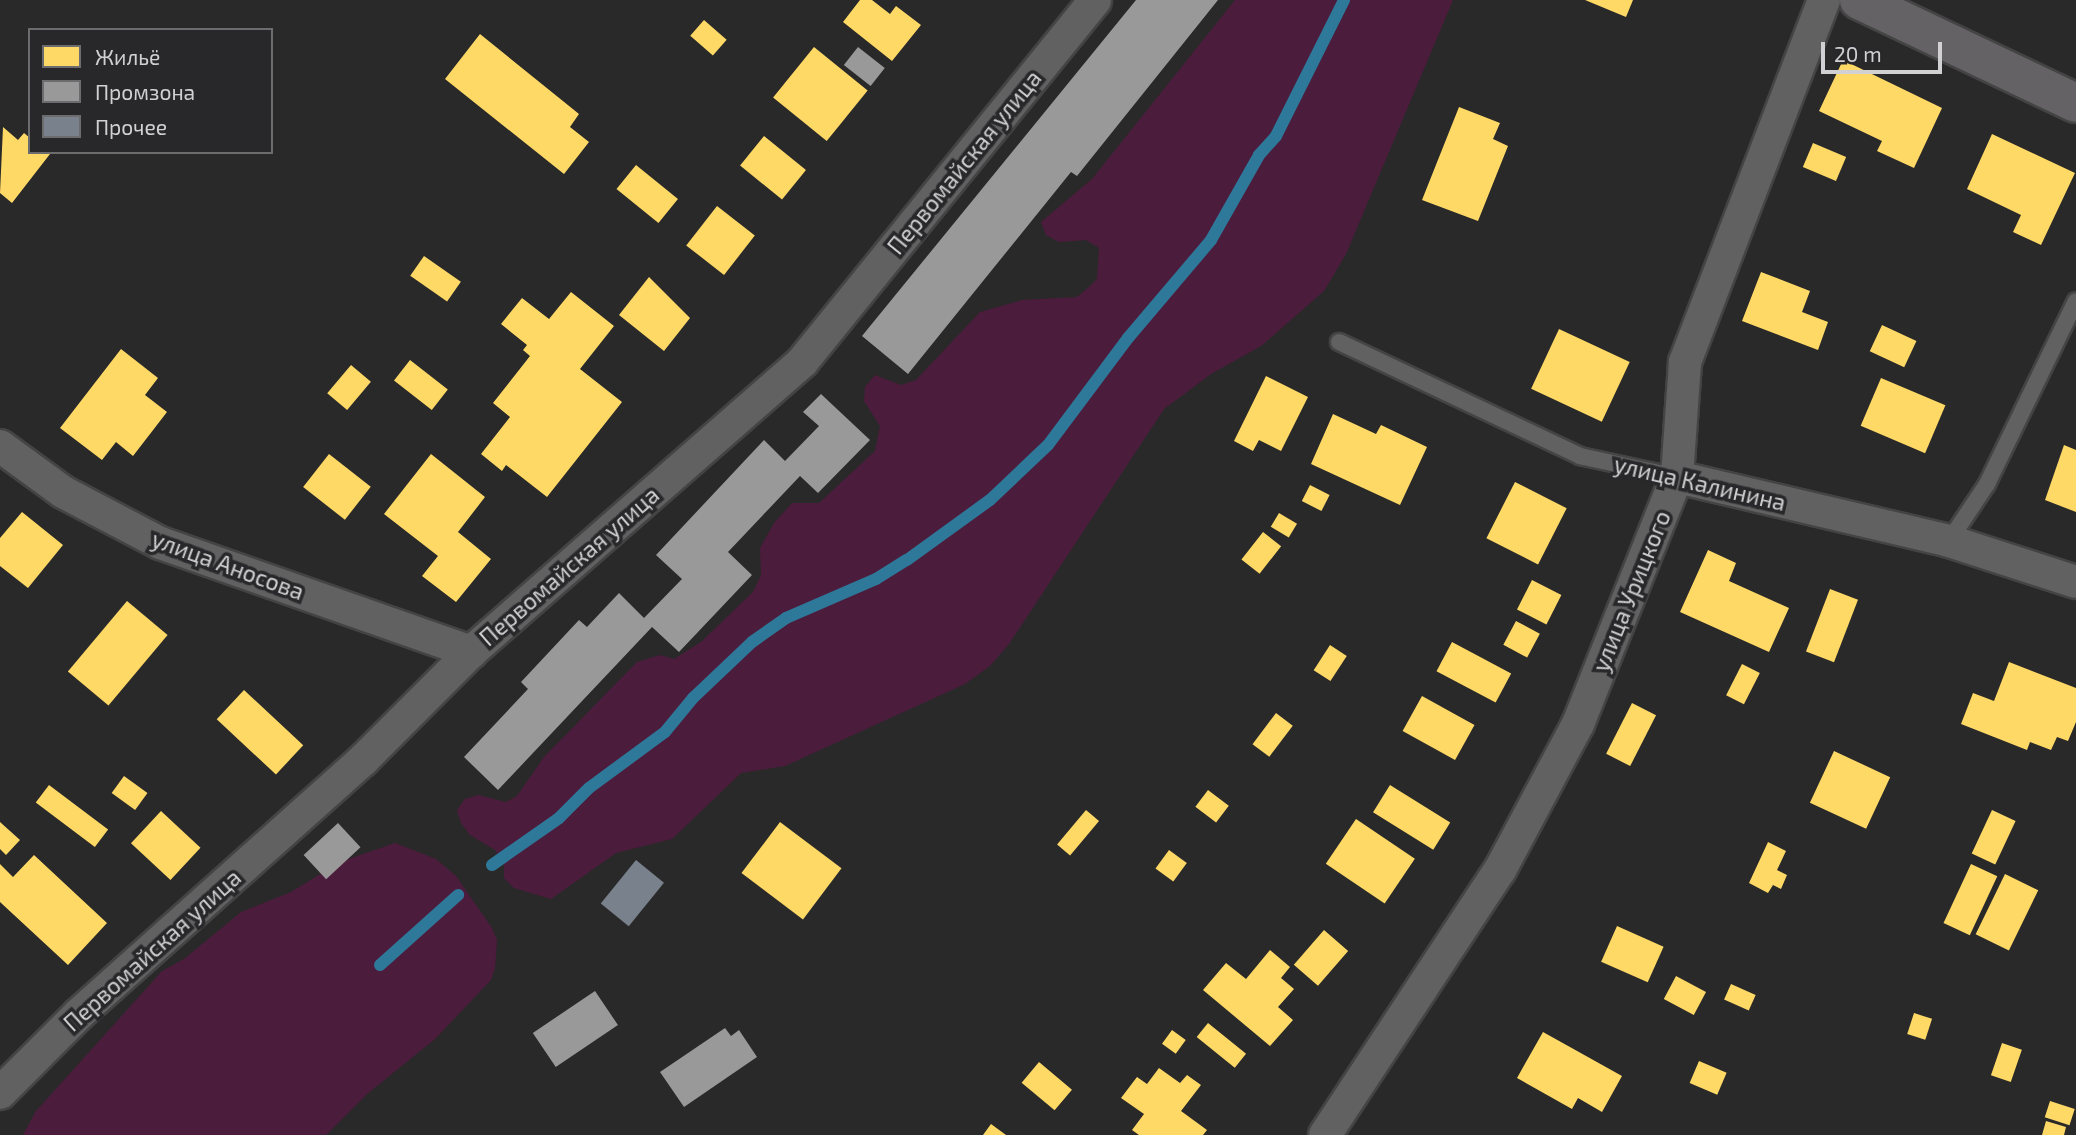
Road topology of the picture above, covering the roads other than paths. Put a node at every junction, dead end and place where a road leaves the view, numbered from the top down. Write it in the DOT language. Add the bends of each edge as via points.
graph roads {
  1 [pos="1095,0"];
  2 [pos="1824,0"];
  3 [pos="1859,0"];
  4 [pos="2076,103"];
  5 [pos="2076,301"];
  6 [pos="1339,342"];
  7 [pos="0,446"];
  8 [pos="1677,477"];
  9 [pos="1949,541"];
  10 [pos="2076,582"];
  11 [pos="471,652"];
  12 [pos="0,1093"];
  13 [pos="1325,1135"];
  1 -- 11 [label="street, Первомайская улица" via="803,361"];
  2 -- 8 [label="street, улица Урицкого" via="1685,362"];
  3 -- 4 [label="main road"];
  5 -- 9 [label="lane" via="1987,484"];
  6 -- 8 [label="lane, улица Калинина" via="1580,456"];
  7 -- 11 [label="street, улица Аносова" via="63,492 160,543"];
  8 -- 9 [label="street, улица Калинина"];
  8 -- 13 [label="street, улица Урицкого" via="1578,724 1500,870"];
  9 -- 10 [label="street, улица Калинина"];
  11 -- 12 [label="street, Первомайская улица" via="363,760 79,1014"];
}
